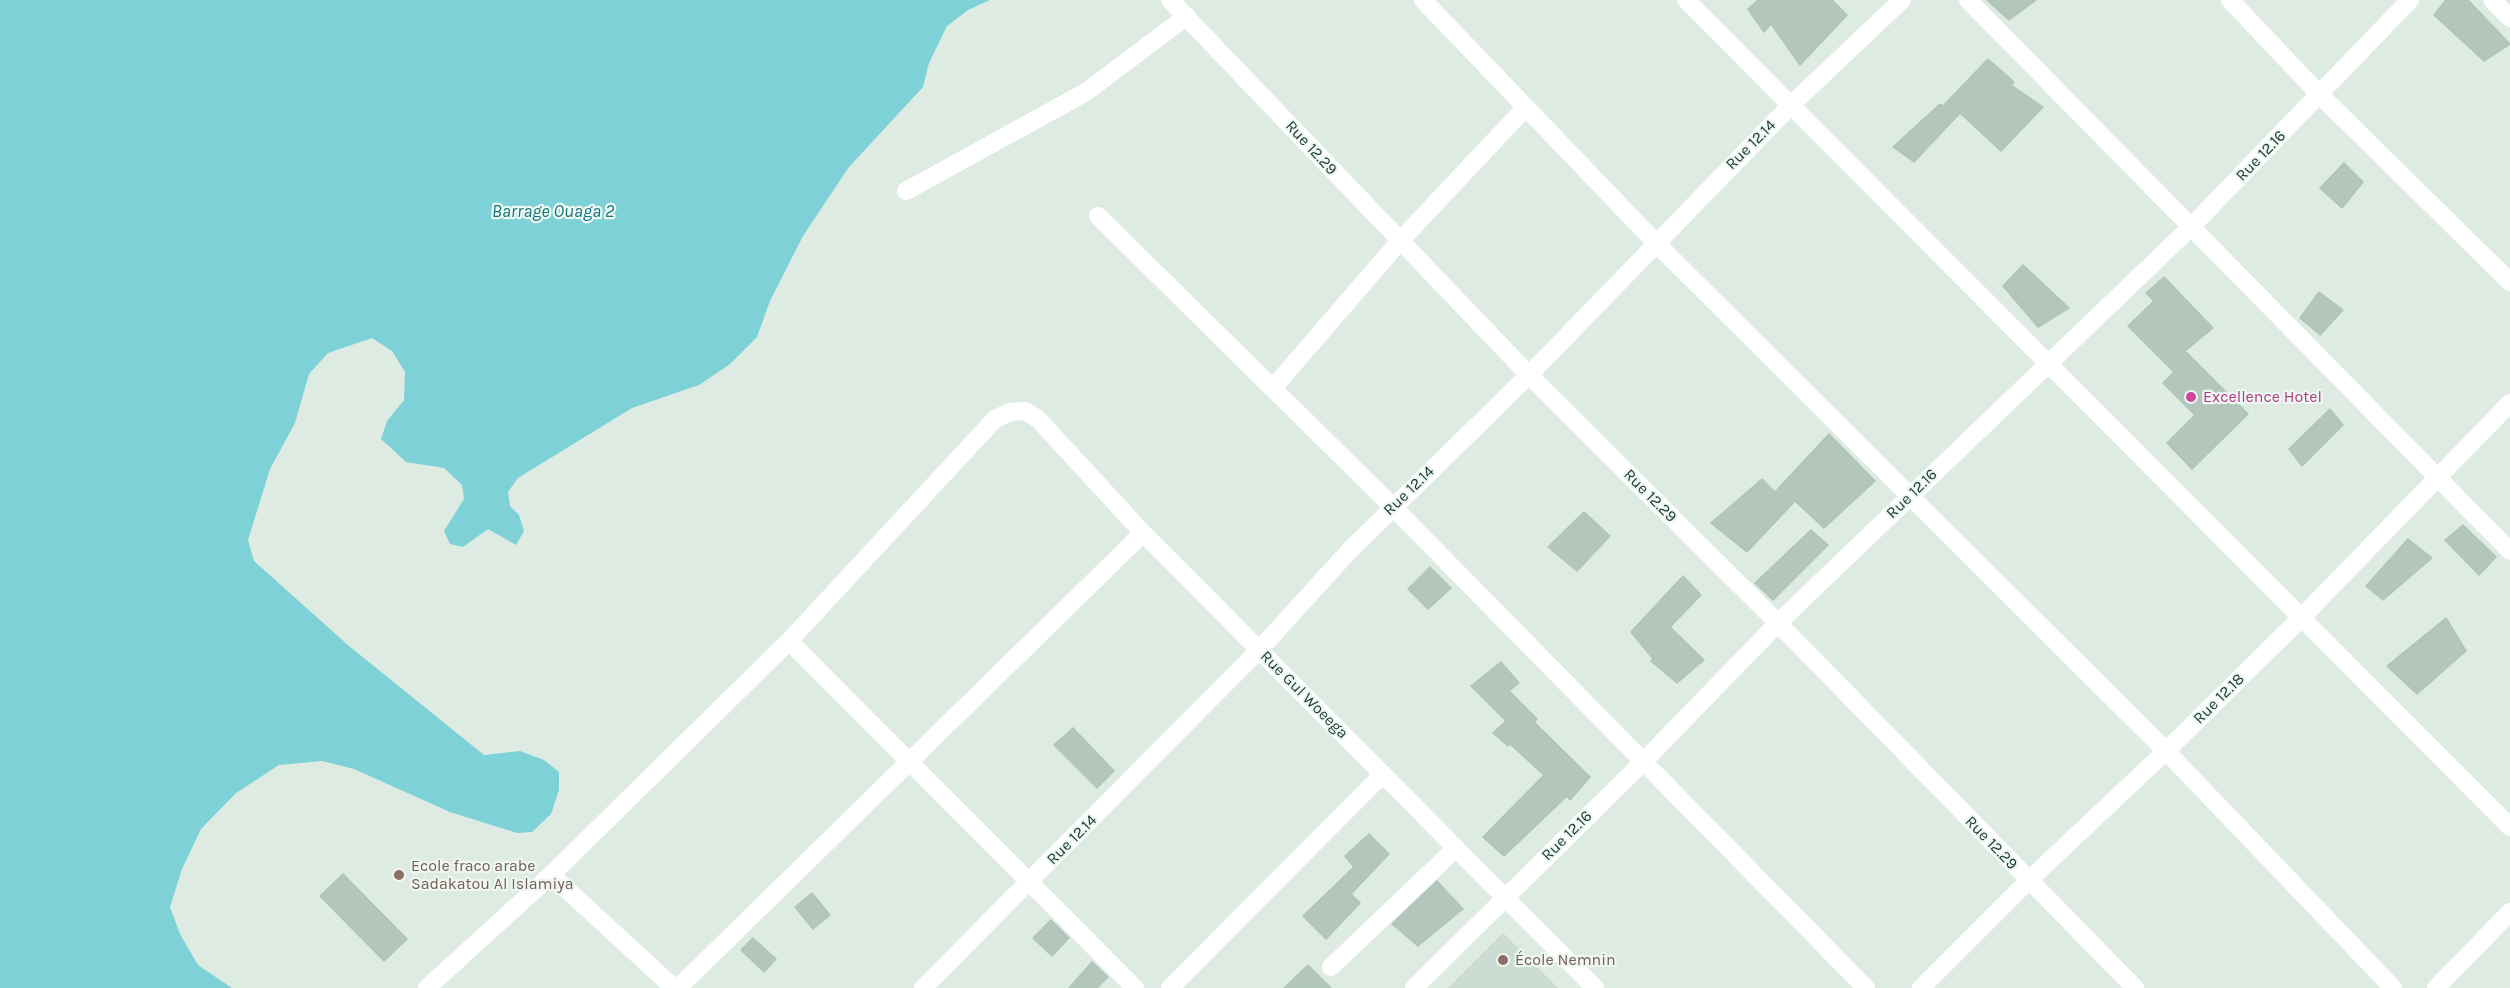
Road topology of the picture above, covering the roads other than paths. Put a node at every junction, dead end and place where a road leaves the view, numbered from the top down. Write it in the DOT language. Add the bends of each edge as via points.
graph roads {
  1 [pos="1170,0"];
  2 [pos="1423,0"];
  3 [pos="1686,0"];
  4 [pos="1902,0"];
  5 [pos="1968,0"];
  6 [pos="2230,0"];
  7 [pos="2410,0"];
  8 [pos="2492,0"];
  9 [pos="1187,15"];
  10 [pos="2510,18"];
  11 [pos="2320,95"];
  12 [pos="1790,106"];
  13 [pos="1526,107"];
  14 [pos="906,191"];
  15 [pos="1098,216"];
  16 [pos="2192,226"];
  17 [pos="1399,242"];
  18 [pos="1655,242"];
  19 [pos="2510,282"];
  20 [pos="2049,362"];
  21 [pos="1529,375"];
  22 [pos="1273,388"];
  23 [pos="2510,403"];
  24 [pos="2436,477"];
  25 [pos="1910,496"];
  26 [pos="1393,507"];
  27 [pos="1143,533"];
  28 [pos="2510,551"];
  29 [pos="2301,618"];
  30 [pos="1778,623"];
  31 [pos="789,641"];
  32 [pos="1259,650"];
  33 [pos="2166,752"];
  34 [pos="910,761"];
  35 [pos="1644,761"];
  36 [pos="1383,774"];
  37 [pos="2510,827"];
  38 [pos="1455,849"];
  39 [pos="551,875"];
  40 [pos="2028,881"];
  41 [pos="1029,883"];
  42 [pos="1504,899"];
  43 [pos="2510,912"];
  44 [pos="1331,968"];
  45 [pos="427,988"];
  46 [pos="676,988"];
  47 [pos="923,988"];
  48 [pos="1135,988"];
  49 [pos="1170,988"];
  50 [pos="1414,988"];
  51 [pos="1595,988"];
  52 [pos="1866,988"];
  53 [pos="1921,988"];
  54 [pos="2135,988"];
  55 [pos="2393,988"];
  56 [pos="2436,988"];
  1 -- 9 [label="street, Rue 12.29"];
  2 -- 13 [label="street"];
  3 -- 12 [label="street"];
  4 -- 12 [label="street, Rue 12.14"];
  5 -- 16 [label="street"];
  6 -- 11 [label="street"];
  7 -- 11 [label="street, Rue 12.16"];
  8 -- 10 [label="street"];
  9 -- 14 [label="street" via="1086,92"];
  9 -- 17 [label="street, Rue 12.29"];
  11 -- 16 [label="street, Rue 12.16"];
  11 -- 19 [label="street"];
  12 -- 18 [label="street, Rue 12.14"];
  12 -- 20 [label="street"];
  13 -- 17 [label="street"];
  13 -- 18 [label="street"];
  15 -- 22 [label="street"];
  16 -- 20 [label="street, Rue 12.16"];
  16 -- 24 [label="street"];
  17 -- 21 [label="street, Rue 12.29"];
  17 -- 22 [label="street"];
  18 -- 21 [label="street, Rue 12.14"];
  18 -- 25 [label="street"];
  20 -- 25 [label="street, Rue 12.16"];
  20 -- 29 [label="street"];
  21 -- 26 [label="street, Rue 12.14"];
  21 -- 30 [label="street, Rue 12.29"];
  22 -- 26 [label="street"];
  23 -- 24 [label="street, Rue 12.18"];
  24 -- 28 [label="street"];
  24 -- 29 [label="street, Rue 12.18"];
  25 -- 30 [label="street, Rue 12.16"];
  25 -- 33 [label="street"];
  26 -- 32 [label="street, Rue 12.14" via="1304,597"];
  26 -- 35 [label="street"];
  27 -- 31 [label="street, Rue Gul Woeega" via="1038,419 1025,411 1010,412 995,419"];
  27 -- 32 [label="street, Rue Gul Woeega"];
  27 -- 34 [label="street"];
  29 -- 33 [label="street, Rue 12.18"];
  29 -- 37 [label="street"];
  30 -- 35 [label="street, Rue 12.16"];
  30 -- 40 [label="street, Rue 12.29"];
  31 -- 34 [label="street"];
  31 -- 39 [label="street"];
  32 -- 36 [label="street, Rue Gul Woeega"];
  32 -- 41 [label="street, Rue 12.14"];
  33 -- 40 [label="street, Rue 12.18"];
  33 -- 55 [label="street"];
  34 -- 41 [label="street"];
  34 -- 46 [label="street"];
  35 -- 42 [label="street, Rue 12.16"];
  35 -- 52 [label="street"];
  36 -- 38 [label="street, Rue Gul Woeega"];
  36 -- 49 [label="street"];
  38 -- 42 [label="street, Rue Gul Woeega"];
  38 -- 44 [label="street"];
  39 -- 45 [label="street"];
  39 -- 46 [label="street"];
  40 -- 53 [label="street, Rue 12.18"];
  40 -- 54 [label="street, Rue 12.29"];
  41 -- 47 [label="street, Rue 12.14"];
  41 -- 48 [label="street"];
  42 -- 50 [label="street, Rue 12.16"];
  42 -- 51 [label="street, Rue Gul Woeega"];
  43 -- 56 [label="street"];
}
